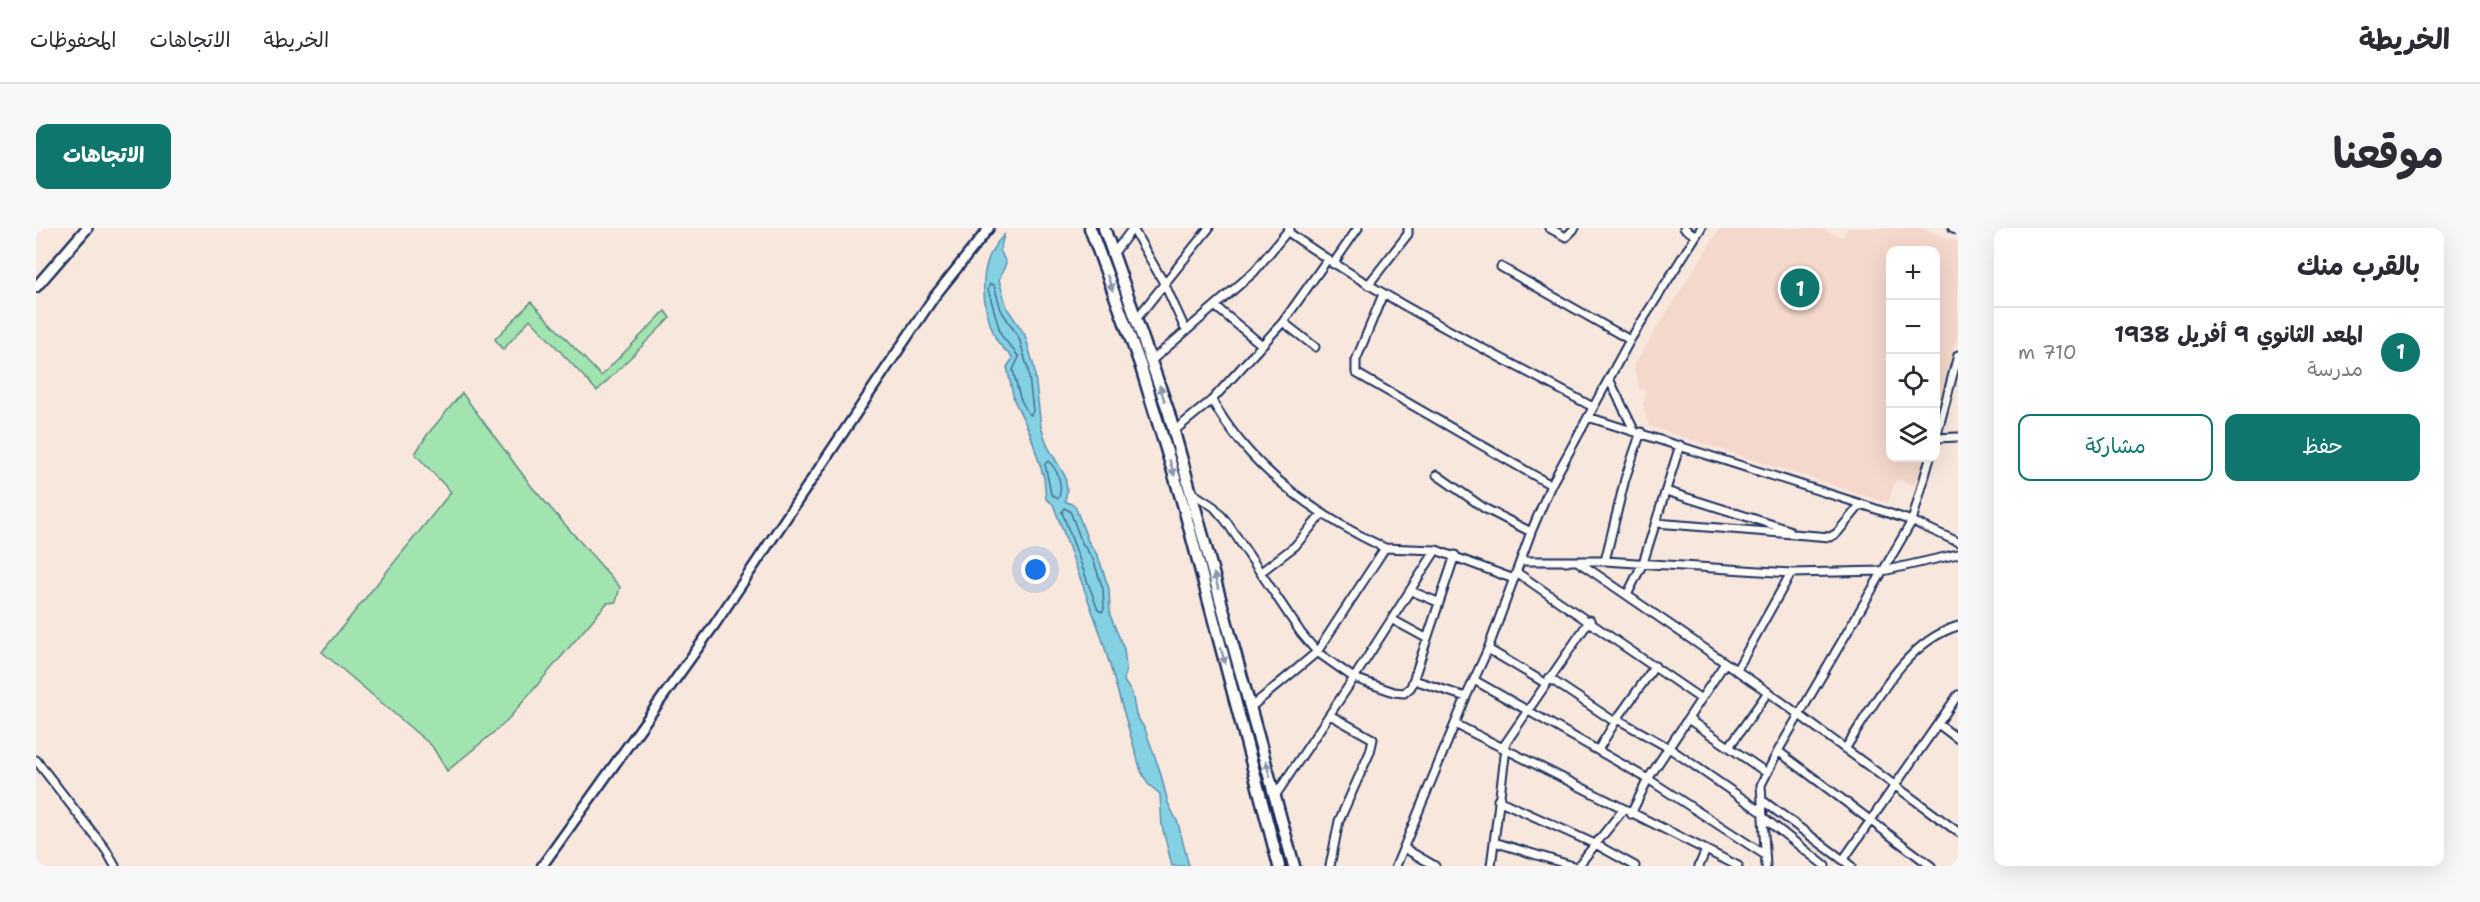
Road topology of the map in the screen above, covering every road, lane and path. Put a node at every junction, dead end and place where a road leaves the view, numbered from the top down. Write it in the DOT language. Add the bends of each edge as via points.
graph roads {
  1 [pos="87,228"];
  2 [pos="989,228"];
  3 [pos="1090,228"];
  4 [pos="1104,228"];
  5 [pos="1133,228"];
  6 [pos="1209,228"];
  7 [pos="1358,228"];
  8 [pos="1408,228"];
  9 [pos="1549,228"];
  10 [pos="1575,228"];
  11 [pos="1684,228"];
  12 [pos="1701,228"];
  13 [pos="1953,228"];
  14 [pos="1289,230"];
  15 [pos="1958,230"];
  16 [pos="1696,236"];
  17 [pos="1113,254"];
  18 [pos="1330,262"];
  19 [pos="1501,267"];
  20 [pos="1165,285"];
  21 [pos="1368,285"];
  22 [pos="36,287"];
  23 [pos="1383,294"];
  24 [pos="1216,307"];
  25 [pos="1137,318"];
  26 [pos="1283,322"];
  27 [pos="1186,331"];
  28 [pos="1630,340"];
  29 [pos="1262,345"];
  30 [pos="1315,347"];
  31 [pos="1958,355"];
  32 [pos="1152,360"];
  33 [pos="1955,373"];
  34 [pos="1609,379"];
  35 [pos="1212,400"];
  36 [pos="1593,407"];
  37 [pos="1588,417"];
  38 [pos="1940,422"];
  39 [pos="1174,431"];
  40 [pos="1638,431"];
  41 [pos="1940,438"];
  42 [pos="1958,438"];
  43 [pos="1680,445"];
  44 [pos="1929,462"];
  45 [pos="1437,475"];
  46 [pos="1551,485"];
  47 [pos="1666,491"];
  48 [pos="1191,492"];
  49 [pos="1861,504"];
  50 [pos="1322,514"];
  51 [pos="1912,521"];
  52 [pos="1656,523"];
  53 [pos="1531,532"];
  54 [pos="1800,533"];
  55 [pos="1958,542"];
  56 [pos="1385,548"];
  57 [pos="1436,550"];
  58 [pos="1958,554"];
  59 [pos="1455,555"];
  60 [pos="1521,561"];
  61 [pos="1577,561"];
  62 [pos="1605,561"];
  63 [pos="1643,563"];
  64 [pos="1883,571"];
  65 [pos="1261,572"];
  66 [pos="1791,573"];
  67 [pos="1515,575"];
  68 [pos="1411,591"];
  69 [pos="1627,595"];
  70 [pos="1438,602"];
  71 [pos="1393,620"];
  72 [pos="1590,620"];
  73 [pos="1958,626"];
  74 [pos="1426,638"];
  75 [pos="1488,649"];
  76 [pos="1317,652"];
  77 [pos="1725,663"];
  78 [pos="1655,666"];
  79 [pos="1736,670"];
  80 [pos="1354,678"];
  81 [pos="1414,680"];
  82 [pos="1474,680"];
  83 [pos="1547,681"];
  84 [pos="1767,693"];
  85 [pos="1958,695"];
  86 [pos="1466,697"];
  87 [pos="1701,699"];
  88 [pos="1251,707"];
  89 [pos="1526,711"];
  90 [pos="1330,715"];
  91 [pos="1798,716"];
  92 [pos="1688,719"];
  93 [pos="1616,721"];
  94 [pos="1455,724"];
  95 [pos="1938,724"];
  96 [pos="1958,739"];
  97 [pos="1505,747"];
  98 [pos="1729,747"];
  99 [pos="1669,748"];
  100 [pos="1845,749"];
  101 [pos="1599,750"];
  102 [pos="1778,751"];
  103 [pos="36,760"];
  104 [pos="1767,773"];
  105 [pos="1648,779"];
  106 [pos="1896,784"];
  107 [pos="1275,796"];
  108 [pos="1498,800"];
  109 [pos="1762,800"];
  110 [pos="1623,810"];
  111 [pos="1631,813"];
  112 [pos="1763,814"];
  113 [pos="1872,821"];
  114 [pos="1958,832"];
  115 [pos="1494,842"];
  116 [pos="1597,844"];
  117 [pos="1404,848"];
  118 [pos="1706,850"];
  119 [pos="1765,855"];
  120 [pos="1844,860"];
  121 [pos="115,866"];
  122 [pos="542,866"];
  123 [pos="1279,866"];
  124 [pos="1294,866"];
  125 [pos="1330,866"];
  126 [pos="1396,866"];
  127 [pos="1435,866"];
  128 [pos="1491,866"];
  129 [pos="1573,866"];
  130 [pos="1578,866"];
  131 [pos="1635,866"];
  132 [pos="1699,866"];
  133 [pos="1738,866"];
  134 [pos="1766,866"];
  135 [pos="1825,866"];
  136 [pos="1851,866"];
  137 [pos="1931,866"];
  1 -- 22 [label="main road"];
  2 -- 122 [label="street" via="927,306 715,624"];
  3 -- 123 [label="main road, one-way" via="1140,364 1183,504"];
  4 -- 17 [label="main road"];
  5 -- 17 [label="street"];
  5 -- 20 [label="street"];
  6 -- 20 [label="street"];
  7 -- 18 [label="street"];
  8 -- 21 [label="street" via="1408,234"];
  9 -- 10 [label="street" via="1566,237"];
  11 -- 16 [label="street"];
  12 -- 16 [label="street"];
  13 -- 15 [label="street"];
  14 -- 18 [label="street"];
  14 -- 24 [label="street" via="1254,272"];
  16 -- 28 [label="street"];
  17 -- 25 [label="main road"];
  18 -- 21 [label="street"];
  18 -- 26 [label="street"];
  19 -- 28 [label="street"];
  20 -- 25 [label="street"];
  20 -- 27 [label="street"];
  21 -- 23 [label="street"];
  23 -- 36 [label="street"];
  23 -- 46 [label="street" via="1356,360 1356,373"];
  24 -- 27 [label="street"];
  24 -- 29 [label="street"];
  25 -- 32 [label="main road"];
  26 -- 29 [label="street"];
  26 -- 30 [label="street"];
  27 -- 32 [label="street"];
  28 -- 34 [label="street"];
  29 -- 35 [label="street"];
  31 -- 33 [label="street"];
  39 -- 32 [label="main road, one-way"];
  33 -- 38 [label="street"];
  34 -- 36 [label="street"];
  34 -- 40 [label="street"];
  35 -- 39 [label="street"];
  35 -- 50 [label="street" via="1234,434 1269,473"];
  36 -- 37 [label="street"];
  37 -- 40 [label="street"];
  37 -- 46 [label="street"];
  39 -- 48 [label="main road"];
  40 -- 43 [label="street"];
  40 -- 62 [label="street"];
  41 -- 42 [label="street"];
  43 -- 47 [label="street"];
  43 -- 49 [label="street"];
  44 -- 51 [label="street"];
  45 -- 53 [label="street" via="1490,512"];
  46 -- 53 [label="street"];
  47 -- 52 [label="street"];
  47 -- 54 [label="street"];
  48 -- 65 [label="street" via="1214,507"];
  88 -- 48 [label="main road, one-way"];
  49 -- 51 [label="street"];
  49 -- 54 [label="street" via="1835,535"];
  50 -- 56 [label="street"];
  50 -- 65 [label="street" via="1295,546"];
  51 -- 55 [label="street"];
  51 -- 64 [label="street"];
  52 -- 54 [label="street"];
  52 -- 63 [label="street"];
  53 -- 60 [label="street"];
  56 -- 57 [label="street"];
  56 -- 76 [label="street"];
  57 -- 59 [label="street"];
  57 -- 68 [label="street"];
  58 -- 64 [label="street"];
  59 -- 67 [label="street"];
  59 -- 70 [label="street"];
  60 -- 61 [label="street"];
  60 -- 67 [label="street"];
  61 -- 62 [label="street"];
  61 -- 69 [label="street"];
  62 -- 63 [label="street"];
  63 -- 66 [label="street"];
  63 -- 69 [label="street"];
  64 -- 66 [label="street"];
  64 -- 91 [label="street"];
  65 -- 76 [label="street" via="1300,633"];
  66 -- 79 [label="street"];
  67 -- 72 [label="street"];
  67 -- 75 [label="street"];
  68 -- 70 [label="street"];
  68 -- 71 [label="street"];
  69 -- 77 [label="street"];
  70 -- 74 [label="street"];
  71 -- 74 [label="street"];
  71 -- 80 [label="street"];
  72 -- 78 [label="street"];
  72 -- 83 [label="street"];
  73 -- 100 [label="street" via="1939,633 1911,654"];
  74 -- 81 [label="street"];
  75 -- 82 [label="street"];
  75 -- 83 [label="street"];
  76 -- 80 [label="street"];
  76 -- 88 [label="street"];
  77 -- 79 [label="street"];
  77 -- 87 [label="street"];
  78 -- 87 [label="street"];
  78 -- 93 [label="street"];
  79 -- 84 [label="street"];
  80 -- 81 [label="street" via="1402,693 1409,690"];
  80 -- 90 [label="street"];
  81 -- 86 [label="street"];
  82 -- 86 [label="street"];
  82 -- 89 [label="street"];
  83 -- 89 [label="street"];
  83 -- 93 [label="street"];
  84 -- 91 [label="street"];
  84 -- 98 [label="street"];
  85 -- 95 [label="street"];
  86 -- 94 [label="street"];
  87 -- 92 [label="street"];
  107 -- 88 [label="main road, one-way"];
  89 -- 97 [label="street"];
  89 -- 101 [label="street"];
  90 -- 107 [label="street"];
  90 -- 125 [label="street" via="1373,739 1339,821"];
  91 -- 100 [label="street"];
  91 -- 102 [label="street"];
  92 -- 98 [label="street"];
  92 -- 99 [label="street"];
  93 -- 99 [label="street"];
  93 -- 101 [label="street"];
  94 -- 97 [label="street"];
  94 -- 117 [label="street"];
  95 -- 96 [label="street"];
  95 -- 106 [label="street"];
  97 -- 108 [label="street"];
  97 -- 110 [label="street"];
  98 -- 104 [label="street"];
  99 -- 105 [label="street"];
  99 -- 112 [label="street"];
  100 -- 106 [label="street"];
  101 -- 105 [label="street"];
  102 -- 104 [label="street"];
  102 -- 113 [label="street"];
  103 -- 121 [label="street"];
  104 -- 109 [label="street" via="1761,785"];
  105 -- 111 [label="street"];
  105 -- 119 [label="street"];
  106 -- 113 [label="street"];
  106 -- 114 [label="street"];
  107 -- 124 [label="main road"];
  108 -- 115 [label="street"];
  108 -- 116 [label="street"];
  109 -- 112 [label="street"];
  109 -- 120 [label="street"];
  110 -- 111 [label="street"];
  110 -- 116 [label="street"];
  111 -- 118 [label="street"];
  112 -- 119 [label="street"];
  112 -- 135 [label="street"];
  113 -- 120 [label="street"];
  113 -- 137 [label="street"];
  115 -- 128 [label="street"];
  115 -- 129 [label="street"];
  116 -- 130 [label="street"];
  116 -- 131 [label="street"];
  117 -- 126 [label="street"];
  117 -- 127 [label="street"];
  118 -- 132 [label="street"];
  118 -- 133 [label="street"];
  119 -- 134 [label="street"];
  120 -- 136 [label="street"];
}
